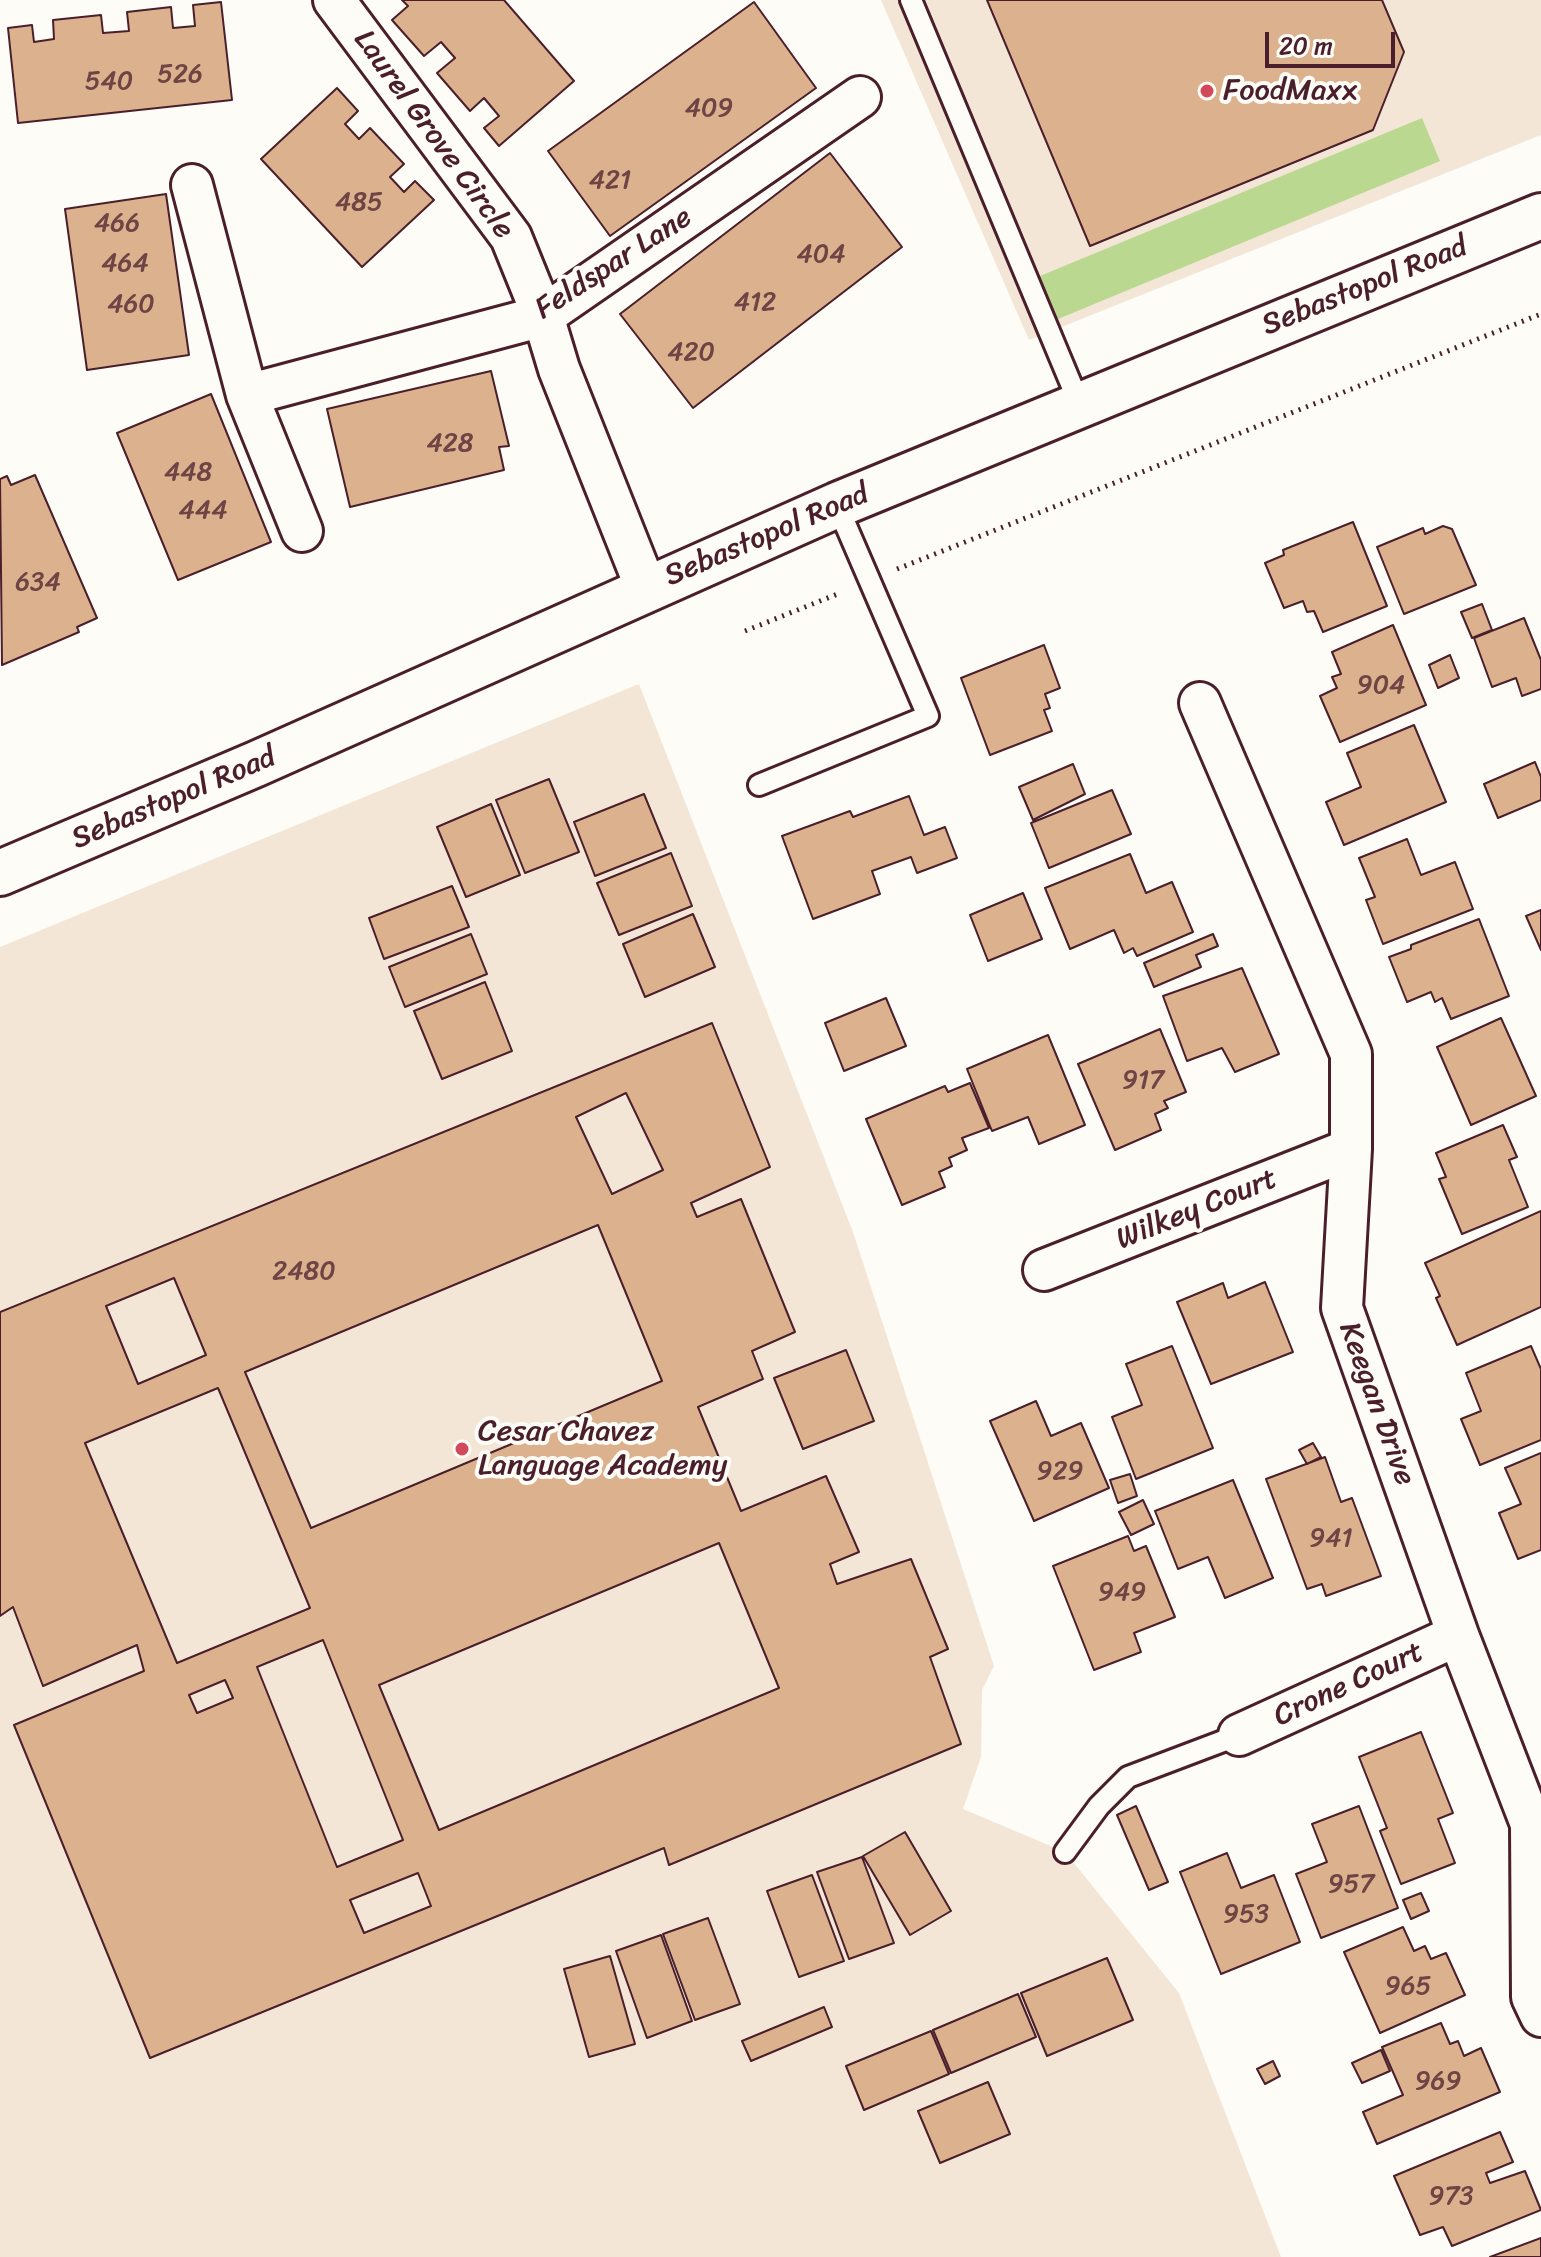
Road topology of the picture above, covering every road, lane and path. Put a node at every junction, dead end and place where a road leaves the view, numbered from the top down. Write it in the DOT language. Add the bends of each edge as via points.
graph roads {
  1 [pos="334,0"];
  2 [pos="911,0"];
  3 [pos="860,97"];
  4 [pos="192,185"];
  5 [pos="1541,216"];
  6 [pos="1541,314"];
  7 [pos="543,316"];
  8 [pos="247,395"];
  9 [pos="1079,403"];
  10 [pos="837,505"];
  11 [pos="302,531"];
  12 [pos="869,580"];
  13 [pos="646,588"];
  14 [pos="745,631"];
  15 [pos="1200,703"];
  16 [pos="759,785"];
  17 [pos="0,873"];
  18 [pos="1351,1149"];
  19 [pos="1044,1270"];
  20 [pos="1458,1635"];
  21 [pos="1239,1735"];
  22 [pos="1065,1852"];
  23 [pos="1541,2016"];
  1 -- 7 [label="street, Laurel Grove Circle" via="511,237"];
  2 -- 9 [label="lane"];
  3 -- 7 [label="street, Feldspar Lane"];
  4 -- 8 [label="street"];
  5 -- 9 [label="main road, Sebastopol Road"];
  6 -- 12 [label="path"];
  7 -- 8 [label="street, Feldspar Lane"];
  7 -- 13 [label="street, Laurel Grove Circle"];
  8 -- 11 [label="street"];
  9 -- 10 [label="main road, Sebastopol Road"];
  10 -- 12 [label="lane"];
  10 -- 13 [label="main road, Sebastopol Road"];
  12 -- 14 [label="path"];
  12 -- 16 [label="lane" via="928,716"];
  13 -- 17 [label="main road, Sebastopol Road"];
  15 -- 18 [label="street, Keegan Drive" via="1351,1054"];
  18 -- 19 [label="street, Wilkey Court"];
  18 -- 20 [label="street, Keegan Drive" via="1342,1308"];
  20 -- 21 [label="street, Crone Court"];
  20 -- 23 [label="street, Keegan Drive" via="1531,1824 1532,1997"];
  21 -- 22 [label="lane" via="1128,1777"];
}
